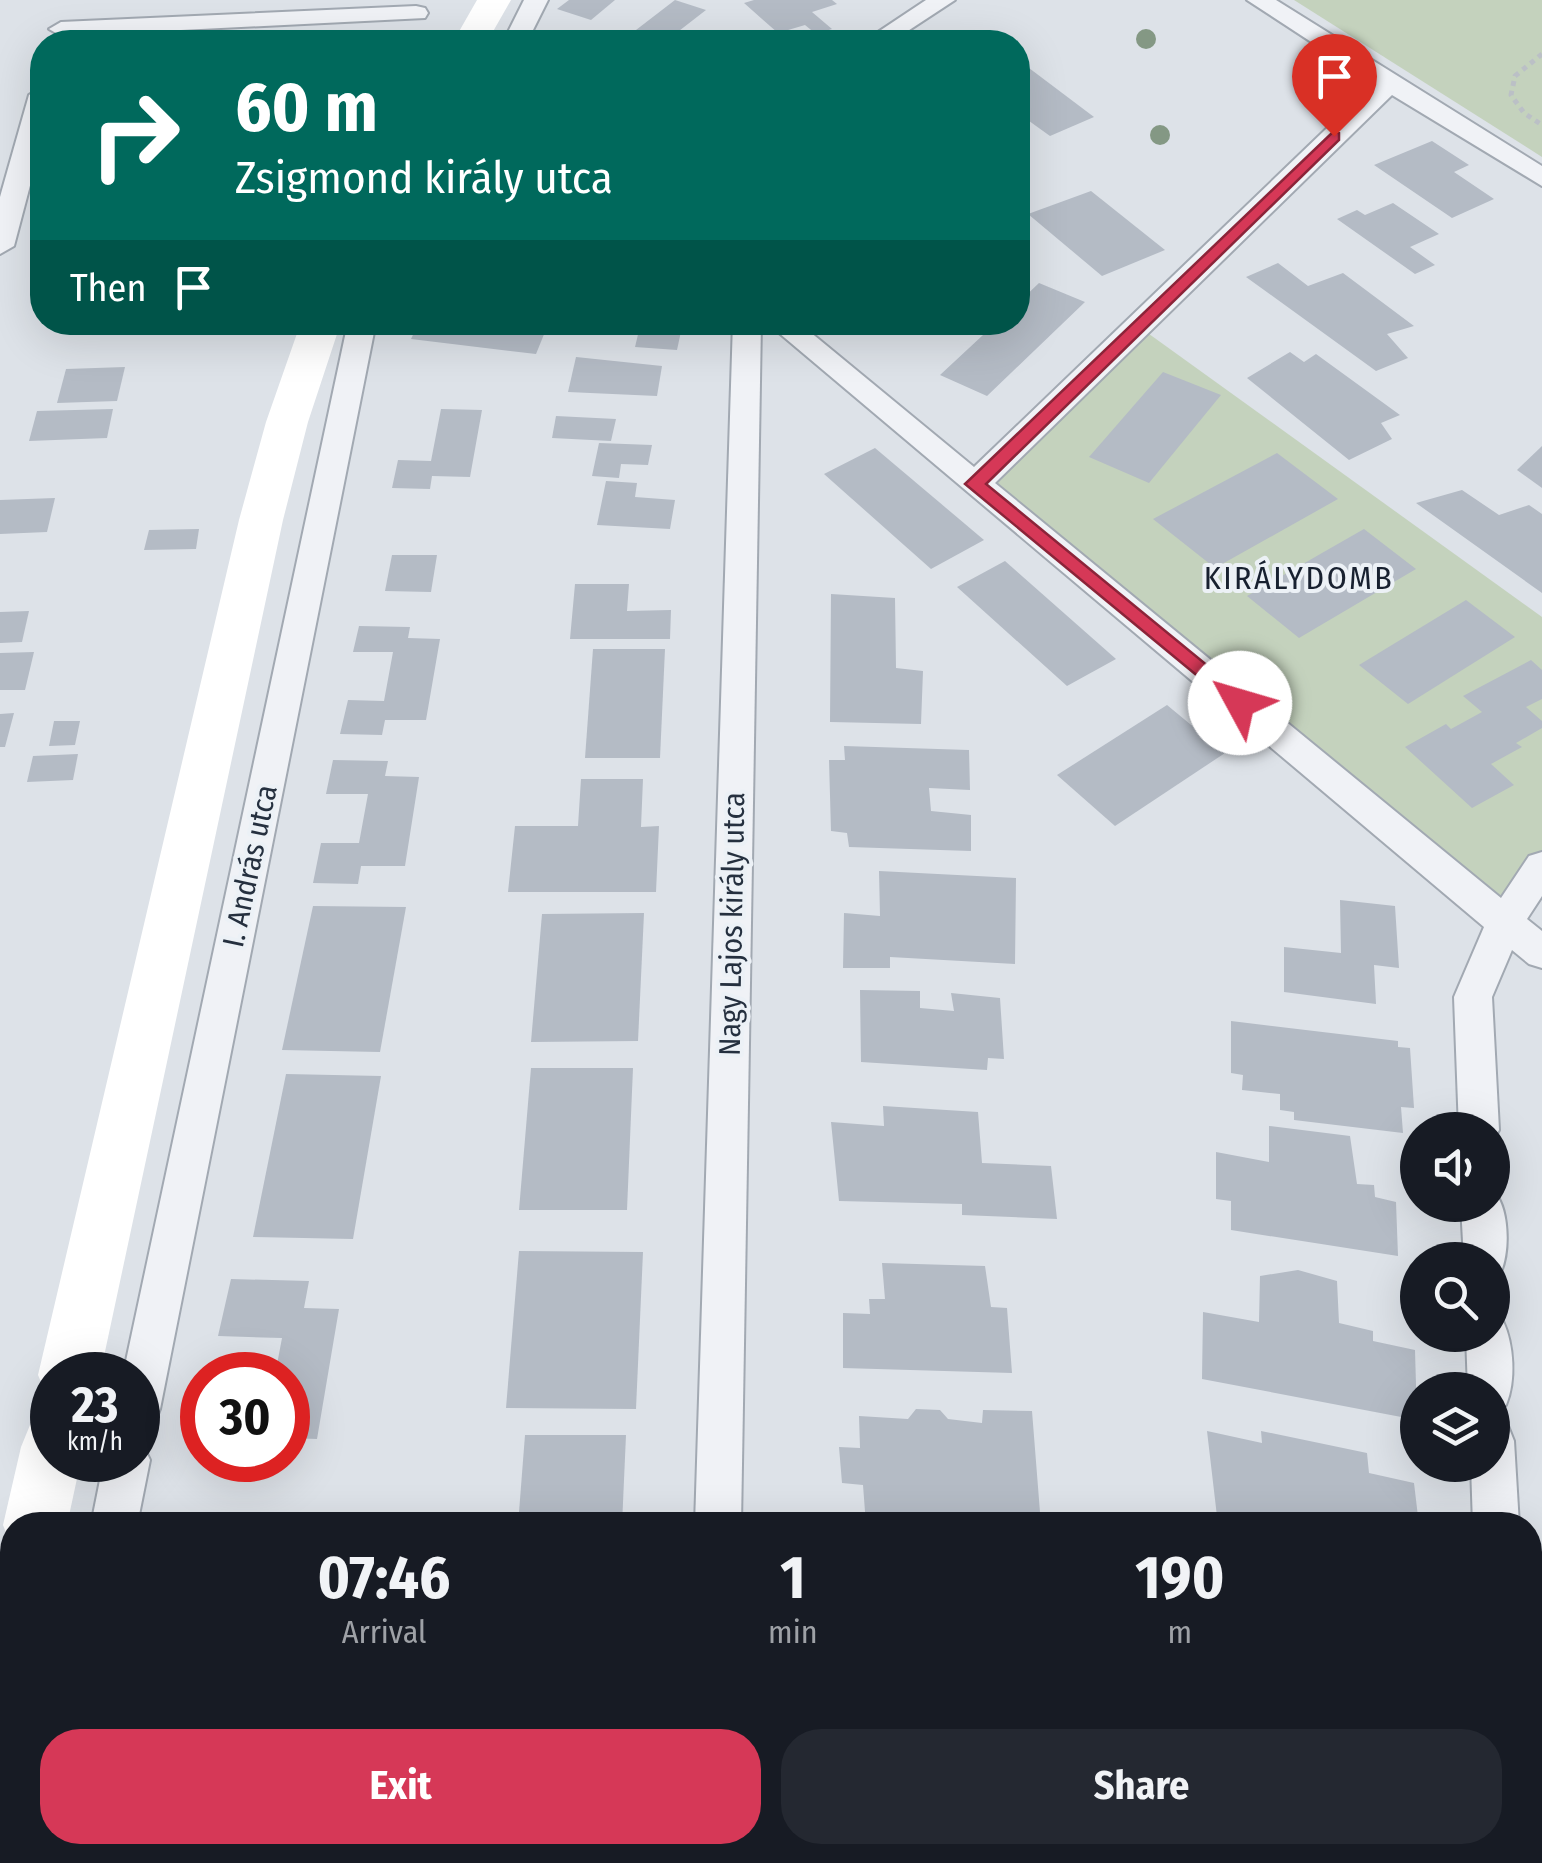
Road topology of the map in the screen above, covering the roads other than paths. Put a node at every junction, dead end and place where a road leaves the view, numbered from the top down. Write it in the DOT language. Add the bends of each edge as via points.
graph roads {
  1 [pos="494,0"];
  2 [pos="536,0"];
  3 [pos="943,0"];
  4 [pos="1259,0"];
  5 [pos="70,2"];
  6 [pos="416,14"];
  7 [pos="61,30"];
  8 [pos="156,30"];
  9 [pos="477,30"];
  10 [pos="522,30"];
  11 [pos="894,30"];
  12 [pos="1390,82"];
  13 [pos="30,133"];
  14 [pos="1542,178"];
  15 [pos="6,209"];
  16 [pos="0,246"];
  17 [pos="316,335"];
  18 [pos="359,335"];
  19 [pos="747,335"];
  20 [pos="796,335"];
  21 [pos="975,484"];
  22 [pos="1542,866"];
  23 [pos="1505,922"];
  24 [pos="1542,954"];
  25 [pos="1478,1112"];
  26 [pos="74,1352"];
  27 [pos="150,1352"];
  28 [pos="44,1482"];
  29 [pos="123,1482"];
  30 [pos="1494,1482"];
  31 [pos="38,1512"];
  32 [pos="117,1512"];
  33 [pos="718,1512"];
  34 [pos="1495,1512"];
  1 -- 9 [label="main road"];
  2 -- 10 [label="street"];
  3 -- 11 [label="street"];
  4 -- 12 [label="street"];
  5 -- 7 [label="street"];
  6 -- 8 [label="street"];
  12 -- 14 [label="street"];
  12 -- 21 [label="street"];
  13 -- 15 [label="street"];
  15 -- 16 [label="street"];
  17 -- 26 [label="main road" via="266,489"];
  18 -- 27 [label="street, I. András utca"];
  19 -- 33 [label="street, Nagy Lajos király utca"];
  20 -- 21 [label="street"];
  21 -- 23 [label="street"];
  22 -- 23 [label="street"];
  23 -- 24 [label="street"];
  23 -- 25 [label="street" via="1473,998"];
  28 -- 31 [label="main road"];
  29 -- 32 [label="street"];
  30 -- 34 [label="street"];
}
